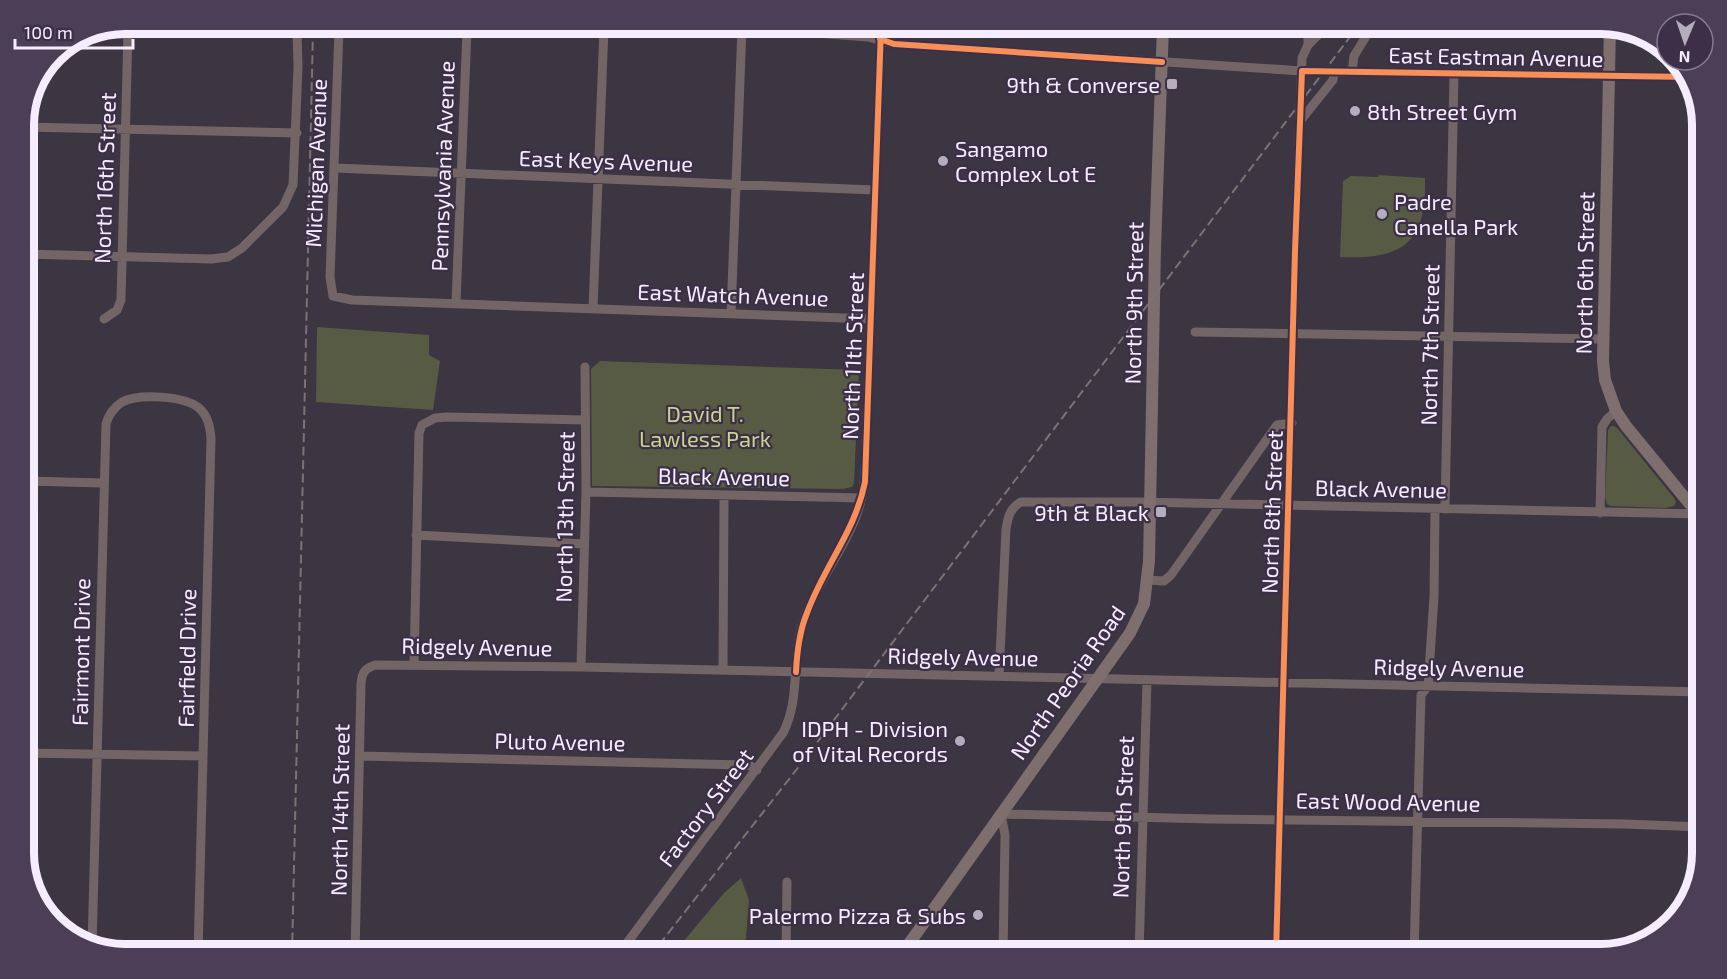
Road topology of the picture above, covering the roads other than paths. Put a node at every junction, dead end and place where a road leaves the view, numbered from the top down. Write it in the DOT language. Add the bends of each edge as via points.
graph roads {
  1 [pos="128,34"];
  2 [pos="297,34"];
  3 [pos="339,34"];
  4 [pos="466,34"];
  5 [pos="604,34"];
  6 [pos="742,34"];
  7 [pos="821,34"];
  8 [pos="880,34"];
  9 [pos="1163,34"];
  10 [pos="1308,34"];
  11 [pos="1319,34"];
  12 [pos="1367,34"];
  13 [pos="1610,35"];
  14 [pos="880,39"];
  15 [pos="1308,45"];
  16 [pos="1162,62"];
  17 [pos="1302,71"];
  18 [pos="1334,72"];
  19 [pos="1353,72"];
  20 [pos="1454,74"];
  21 [pos="1608,76"];
  22 [pos="1678,77"];
  23 [pos="1301,120"];
  24 [pos="35,127"];
  25 [pos="125,129"];
  26 [pos="297,133"];
  27 [pos="335,168"];
  28 [pos="461,174"];
  29 [pos="598,180"];
  30 [pos="735,185"];
  31 [pos="875,190"];
  32 [pos="35,254"];
  33 [pos="121,256"];
  34 [pos="333,296"];
  35 [pos="456,303"];
  36 [pos="593,308"];
  37 [pos="731,314"];
  38 [pos="104,319"];
  39 [pos="871,319"];
  40 [pos="1195,332"];
  41 [pos="1293,333"];
  42 [pos="1450,335"];
  43 [pos="1603,339"];
  44 [pos="585,367"];
  45 [pos="159,398"];
  46 [pos="1616,411"];
  47 [pos="585,420"];
  48 [pos="1292,423"];
  49 [pos="35,481"];
  50 [pos="103,483"];
  51 [pos="586,492"];
  52 [pos="724,496"];
  53 [pos="862,498"];
  54 [pos="1150,503"];
  55 [pos="1221,504"];
  56 [pos="1692,505"];
  57 [pos="1289,506"];
  58 [pos="1440,509"];
  59 [pos="1600,513"];
  60 [pos="1692,516"];
  61 [pos="416,536"];
  62 [pos="584,544"];
  63 [pos="1148,580"];
  64 [pos="414,665"];
  65 [pos="581,667"];
  66 [pos="367,668"];
  67 [pos="723,670"];
  68 [pos="796,672"];
  69 [pos="999,676"];
  70 [pos="1097,679"];
  71 [pos="1147,680"];
  72 [pos="1284,682"];
  73 [pos="1428,686"];
  74 [pos="1692,692"];
  75 [pos="35,753"];
  76 [pos="97,754"];
  77 [pos="203,756"];
  78 [pos="360,756"];
  79 [pos="757,770"];
  80 [pos="1001,814"];
  81 [pos="1144,817"];
  82 [pos="1280,819"];
  83 [pos="1418,820"];
  84 [pos="1692,827"];
  85 [pos="787,882"];
  86 [pos="92,938"];
  87 [pos="198,944"];
  88 [pos="355,944"];
  89 [pos="626,944"];
  90 [pos="786,944"];
  91 [pos="912,944"];
  92 [pos="1003,944"];
  93 [pos="1139,944"];
  94 [pos="1276,944"];
  95 [pos="1412,944"];
  1 -- 25 [label="street, North 16th Street"];
  2 -- 26 [label="street"];
  3 -- 27 [label="street, Michigan Avenue"];
  4 -- 28 [label="street, Pennsylvania Avenue"];
  5 -- 29 [label="street"];
  6 -- 30 [label="street"];
  7 -- 14 [label="street, East Eastman Avenue"];
  8 -- 14 [label="street, North 11th Street"];
  9 -- 16 [label="main road, North 9th Street"];
  10 -- 15 [label="street, North 8th Street"];
  11 -- 15 [label="street"];
  12 -- 19 [label="street" via="1354,56"];
  13 -- 21 [label="main road, North 6th Street"];
  14 -- 16 [label="street, East Eastman Avenue" via="902,45"];
  14 -- 31 [label="street, North 11th Street"];
  15 -- 17 [label="street, North 8th Street" via="1303,53"];
  16 -- 17 [label="street, East Eastman Avenue"];
  16 -- 54 [label="main road, North 9th Street"];
  17 -- 18 [label="street, East Eastman Avenue"];
  17 -- 23 [label="street, North 8th Street"];
  18 -- 19 [label="street, East Eastman Avenue"];
  18 -- 23 [label="street" via="1333,80"];
  19 -- 20 [label="street, East Eastman Avenue"];
  20 -- 21 [label="street, East Eastman Avenue"];
  20 -- 42 [label="street, North 7th Street"];
  21 -- 22 [label="street, East Eastman Avenue"];
  21 -- 43 [label="main road, North 6th Street"];
  23 -- 41 [label="street, North 8th Street"];
  24 -- 25 [label="street"];
  25 -- 26 [label="street"];
  25 -- 33 [label="street, North 16th Street"];
  26 -- 33 [label="street" via="293,185 282,207 242,248 225,258 211,259"];
  27 -- 28 [label="street, East Keys Avenue"];
  27 -- 34 [label="street, Michigan Avenue" via="330,277"];
  28 -- 29 [label="street, East Keys Avenue"];
  28 -- 35 [label="street, Pennsylvania Avenue"];
  29 -- 30 [label="street, East Keys Avenue"];
  29 -- 36 [label="street"];
  30 -- 31 [label="street, East Keys Avenue"];
  30 -- 37 [label="street"];
  31 -- 39 [label="street, North 11th Street"];
  32 -- 33 [label="street"];
  33 -- 38 [label="street, North 16th Street" via="121,300 117,309"];
  34 -- 35 [label="street, East Watch Avenue"];
  35 -- 36 [label="street, East Watch Avenue"];
  36 -- 37 [label="street, East Watch Avenue"];
  37 -- 39 [label="street, East Watch Avenue"];
  39 -- 53 [label="street, North 11th Street"];
  40 -- 41 [label="street"];
  41 -- 42 [label="street"];
  41 -- 48 [label="street, North 8th Street"];
  42 -- 43 [label="street"];
  42 -- 58 [label="street, North 7th Street"];
  43 -- 46 [label="main road, North 6th Street" via="1604,372"];
  44 -- 47 [label="street, North 13th Street"];
  45 -- 50 [label="street, Fairmont Drive" via="130,399 109,416 104,433"];
  45 -- 77 [label="street, Fairfield Drive" via="174,398 199,408 211,430"];
  46 -- 56 [label="main road, North 6th Street"];
  46 -- 59 [label="street" via="1602,428"];
  47 -- 51 [label="street, North 13th Street"];
  47 -- 61 [label="street" via="425,421 419,432"];
  48 -- 55 [label="street" via="1277,425"];
  48 -- 57 [label="street, North 8th Street"];
  49 -- 50 [label="street"];
  50 -- 76 [label="street, Fairmont Drive"];
  51 -- 52 [label="street, Black Avenue"];
  51 -- 62 [label="street, North 13th Street"];
  52 -- 53 [label="street, Black Avenue"];
  52 -- 67 [label="street"];
  53 -- 68 [label="street, North 11th Street" via="847,536 807,612 798,642"];
  54 -- 55 [label="street, Black Avenue"];
  54 -- 63 [label="main road, North 9th Street"];
  54 -- 69 [label="street, Black Avenue" via="1022,502 1009,513"];
  55 -- 57 [label="street, Black Avenue"];
  55 -- 63 [label="street" via="1171,575 1164,581"];
  57 -- 58 [label="street, Black Avenue"];
  57 -- 72 [label="street, North 8th Street"];
  58 -- 59 [label="street, Black Avenue"];
  58 -- 73 [label="street, North 7th Street"];
  59 -- 60 [label="street, Black Avenue"];
  61 -- 62 [label="street"];
  61 -- 64 [label="street"];
  62 -- 65 [label="street, North 13th Street"];
  63 -- 70 [label="main road, North Peoria Road" via="1137,621"];
  64 -- 65 [label="street, Ridgely Avenue"];
  64 -- 66 [label="street, Ridgely Avenue"];
  65 -- 67 [label="street, Ridgely Avenue"];
  66 -- 78 [label="street, North 14th Street" via="361,684"];
  67 -- 68 [label="street, Ridgely Avenue"];
  68 -- 69 [label="street, Ridgely Avenue"];
  68 -- 79 [label="street, Factory Street" via="794,706 787,726"];
  69 -- 70 [label="street, Ridgely Avenue"];
  70 -- 71 [label="street, Ridgely Avenue"];
  70 -- 80 [label="main road, North Peoria Road"];
  71 -- 72 [label="street, Ridgely Avenue"];
  71 -- 81 [label="street, North 9th Street"];
  72 -- 73 [label="street, Ridgely Avenue"];
  72 -- 82 [label="street, North 8th Street"];
  73 -- 74 [label="street, Ridgely Avenue"];
  73 -- 83 [label="street, North 7th Street" via="1421,695"];
  75 -- 76 [label="street"];
  76 -- 77 [label="street"];
  76 -- 86 [label="street, Fairmont Drive"];
  77 -- 87 [label="street, Fairfield Drive"];
  78 -- 79 [label="street, Pluto Avenue" via="744,765"];
  78 -- 88 [label="street, North 14th Street"];
  79 -- 89 [label="street, Factory Street"];
  80 -- 81 [label="street, East Wood Avenue"];
  80 -- 91 [label="main road, North Peoria Road"];
  80 -- 92 [label="street" via="1005,834"];
  81 -- 82 [label="street, East Wood Avenue"];
  81 -- 93 [label="street, North 9th Street"];
  82 -- 83 [label="street, East Wood Avenue"];
  82 -- 94 [label="street, North 8th Street"];
  83 -- 84 [label="street, East Wood Avenue"];
  83 -- 95 [label="street, North 7th Street"];
  85 -- 90 [label="street"];
}
